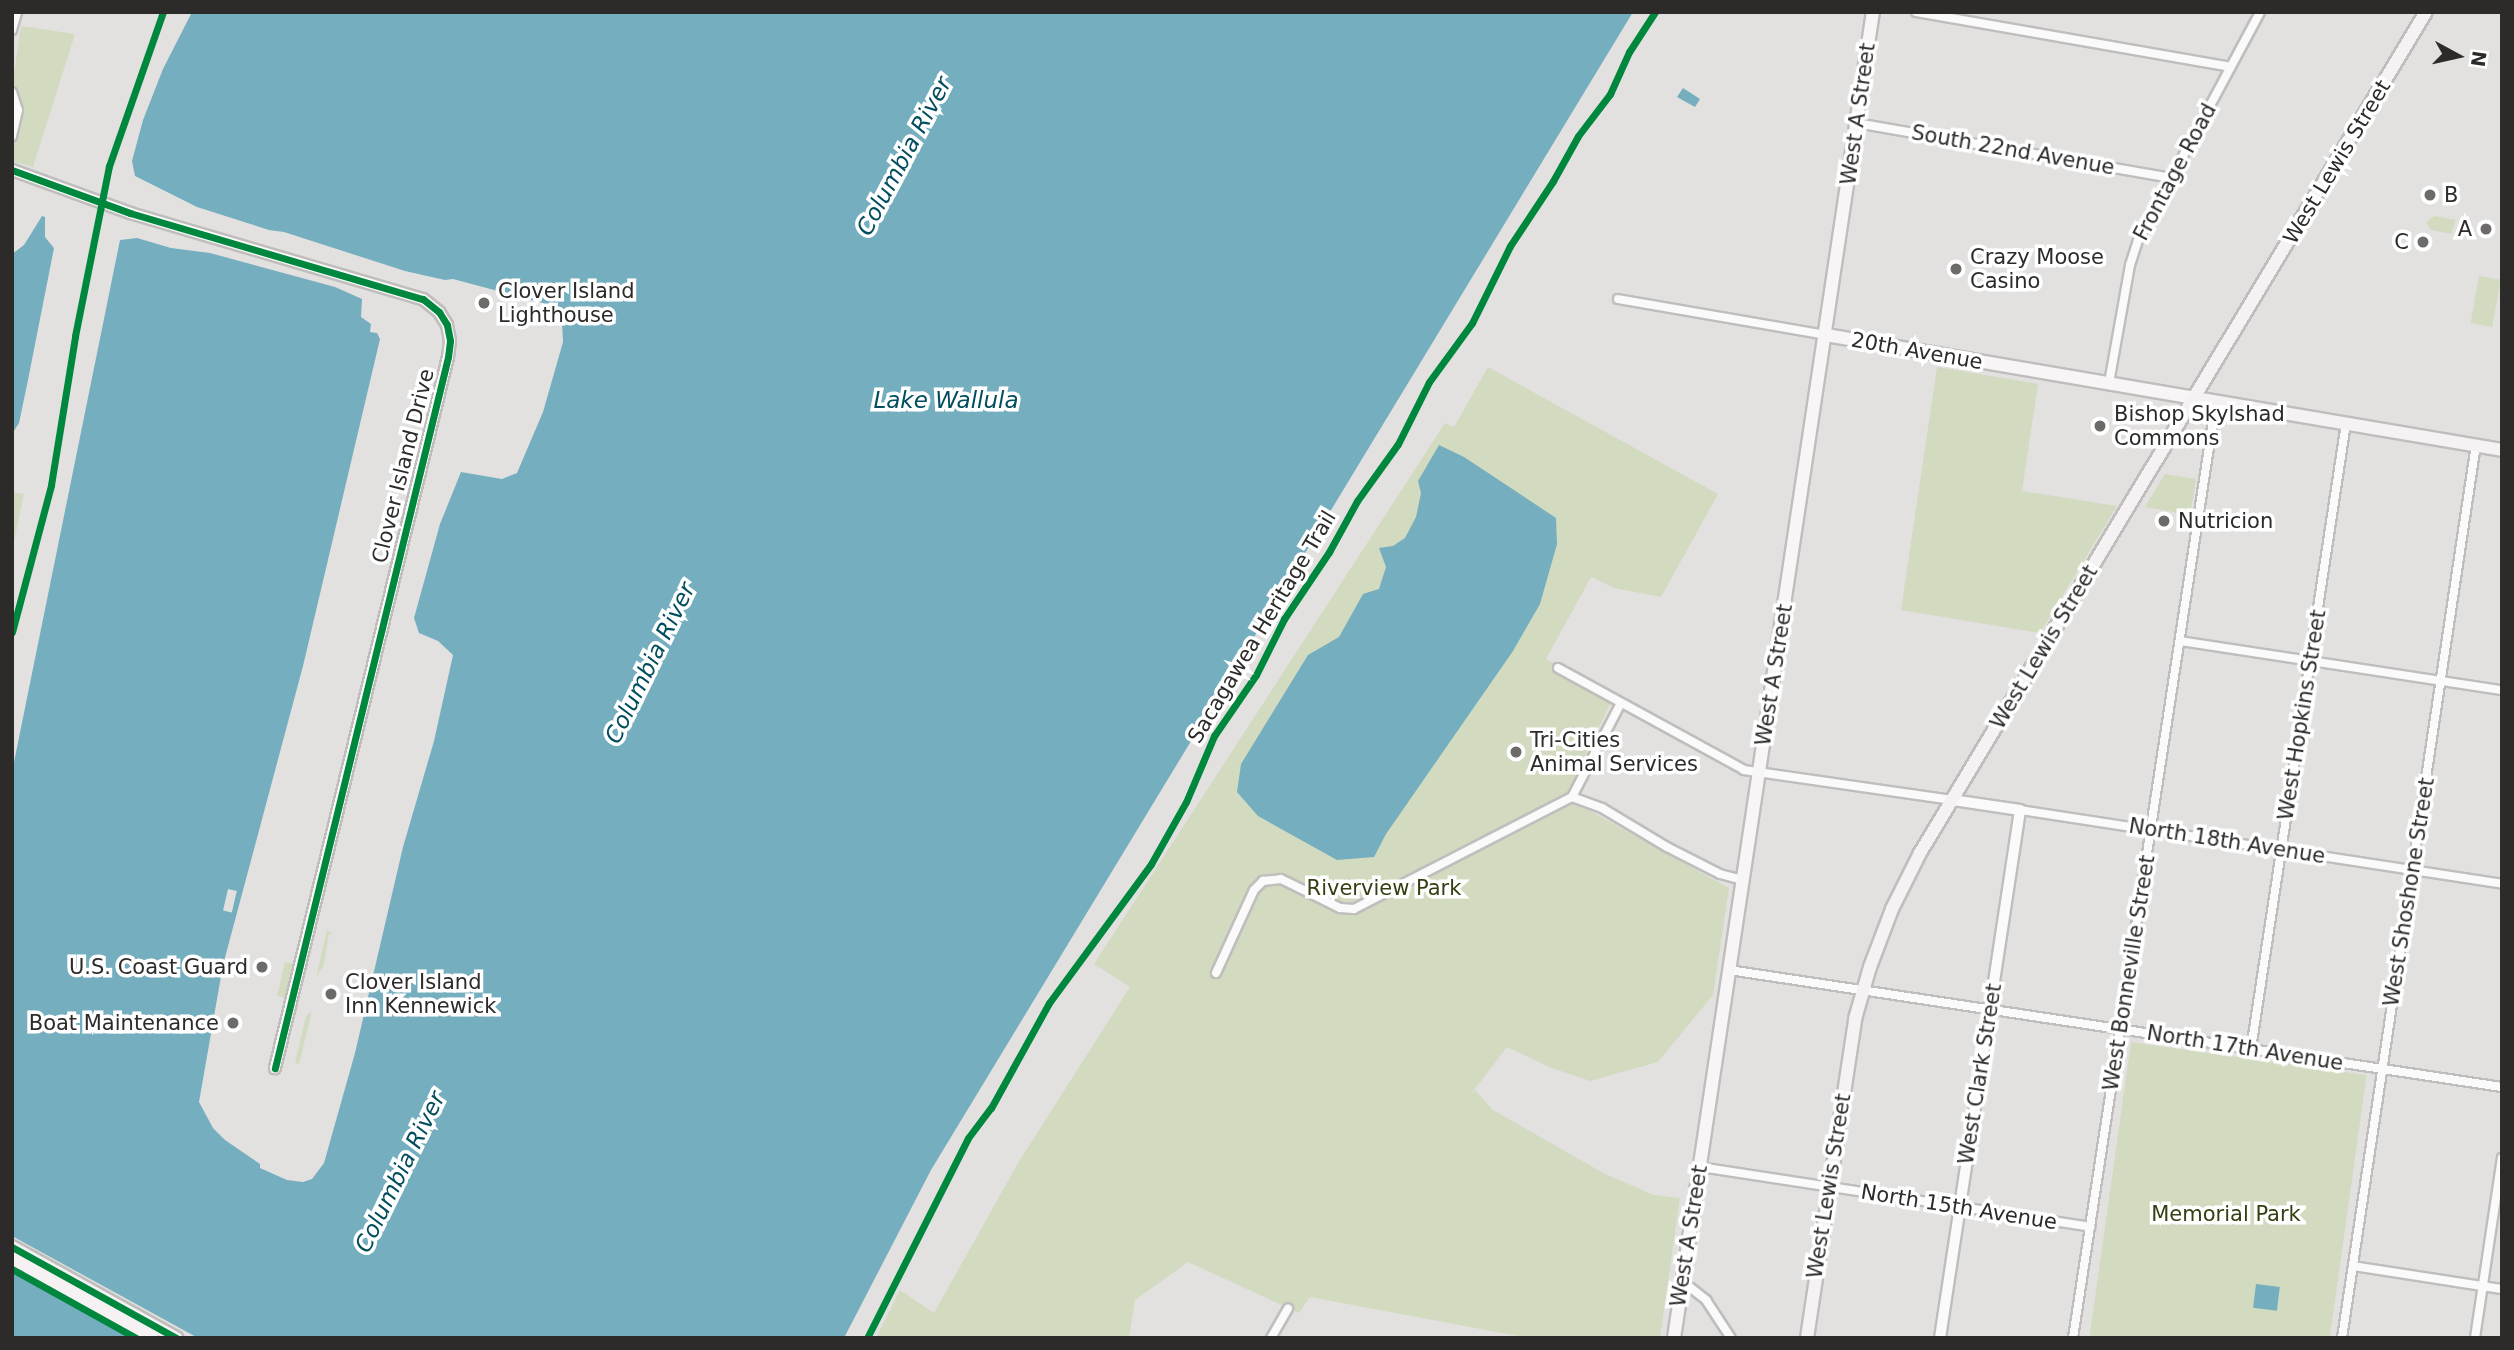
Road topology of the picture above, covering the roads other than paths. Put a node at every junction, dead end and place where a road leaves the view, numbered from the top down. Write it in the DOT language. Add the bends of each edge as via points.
graph roads {
  1 [pos="17,12"];
  2 [pos="1873,12"];
  3 [pos="1916,12"];
  4 [pos="2260,12"];
  5 [pos="2426,12"];
  6 [pos="12,30"];
  7 [pos="2230,67"];
  8 [pos="12,92"];
  9 [pos="1856,123"];
  10 [pos="12,136"];
  11 [pos="12,170"];
  12 [pos="2170,178"];
  13 [pos="1618,299"];
  14 [pos="1826,335"];
  15 [pos="2109,383"];
  16 [pos="2195,398"];
  17 [pos="2216,401"];
  18 [pos="2346,423"];
  19 [pos="2476,445"];
  20 [pos="2502,450"];
  21 [pos="2180,641"];
  22 [pos="2310,661"];
  23 [pos="1558,668"];
  24 [pos="2441,680"];
  25 [pos="2502,690"];
  26 [pos="1621,703"];
  27 [pos="1759,772"];
  28 [pos="1572,797"];
  29 [pos="1952,800"];
  30 [pos="2020,810"];
  31 [pos="2151,830"];
  32 [pos="2282,850"];
  33 [pos="2412,870"];
  34 [pos="1744,880"];
  35 [pos="2502,884"];
  36 [pos="1730,970"];
  37 [pos="1216,973"];
  38 [pos="1863,990"];
  39 [pos="1990,1009"];
  40 [pos="2120,1029"];
  41 [pos="2252,1049"];
  42 [pos="275,1068"];
  43 [pos="2382,1069"];
  44 [pos="2502,1087"];
  45 [pos="2502,1158"];
  46 [pos="1700,1167"];
  47 [pos="1829,1187"];
  48 [pos="1960,1207"];
  49 [pos="2090,1227"];
  50 [pos="12,1247"];
  51 [pos="12,1260"];
  52 [pos="2353,1266"];
  53 [pos="1682,1281"];
  54 [pos="2482,1286"];
  55 [pos="2502,1289"];
  56 [pos="1288,1308"];
  57 [pos="153,1338"];
  58 [pos="176,1338"];
  59 [pos="1271,1338"];
  60 [pos="1674,1338"];
  61 [pos="1731,1338"];
  62 [pos="1807,1338"];
  63 [pos="1940,1338"];
  64 [pos="2073,1338"];
  65 [pos="2342,1338"];
  66 [pos="2474,1338"];
  1 -- 6 [label="street"];
  2 -- 9 [label="main road, West A Street"];
  3 -- 7 [label="street"];
  4 -- 7 [label="street, Frontage Road"];
  5 -- 16 [label="main road, West Lewis Street"];
  7 -- 12 [label="street, Frontage Road"];
  8 -- 10 [label="street" via="18,110"];
  9 -- 12 [label="street, South 22nd Avenue"];
  9 -- 14 [label="main road, West A Street"];
  11 -- 42 [label="street, Clover Island Drive" via="130,213 423,299 447,325 448,357"];
  12 -- 15 [label="street, Frontage Road" via="2130,265"];
  13 -- 14 [label="street, 20th Avenue"];
  14 -- 15 [label="main road, 20th Avenue"];
  14 -- 27 [label="main road, West A Street"];
  15 -- 16 [label="main road, 20th Avenue"];
  16 -- 17 [label="main road, 20th Avenue"];
  16 -- 29 [label="main road, West Lewis Street"];
  17 -- 18 [label="main road, 20th Avenue"];
  17 -- 21 [label="street, West Bonneville Street"];
  18 -- 19 [label="main road, 20th Avenue"];
  18 -- 22 [label="street, West Hopkins Street"];
  19 -- 20 [label="main road, 20th Avenue"];
  19 -- 24 [label="street, West Shoshone Street"];
  21 -- 22 [label="street"];
  21 -- 31 [label="street, West Bonneville Street"];
  22 -- 24 [label="street"];
  22 -- 32 [label="street, West Hopkins Street"];
  23 -- 26 [label="street"];
  24 -- 25 [label="street"];
  24 -- 33 [label="street, West Shoshone Street"];
  26 -- 27 [label="street" via="1744,770"];
  26 -- 28 [label="street"];
  27 -- 29 [label="street"];
  27 -- 34 [label="main road, West A Street"];
  28 -- 34 [label="street" via="1602,808 1720,874"];
  28 -- 37 [label="street" via="1354,909 1340,908 1281,879 1263,881 1254,890"];
  29 -- 30 [label="street, North 18th Avenue"];
  29 -- 38 [label="main road, West Lewis Street" via="1905,880"];
  30 -- 31 [label="street, North 18th Avenue"];
  30 -- 39 [label="street, West Clark Street"];
  31 -- 32 [label="street, North 18th Avenue"];
  31 -- 40 [label="street, West Bonneville Street"];
  32 -- 33 [label="street, North 18th Avenue"];
  32 -- 41 [label="street, West Hopkins Street"];
  33 -- 35 [label="street, North 18th Avenue"];
  33 -- 43 [label="street, West Shoshone Street"];
  34 -- 36 [label="main road, West A Street"];
  36 -- 38 [label="street, North 17th Avenue"];
  36 -- 46 [label="main road, West A Street"];
  38 -- 39 [label="street, North 17th Avenue"];
  38 -- 47 [label="main road, West Lewis Street"];
  39 -- 40 [label="street, North 17th Avenue"];
  39 -- 48 [label="street, West Clark Street"];
  40 -- 41 [label="street, North 17th Avenue"];
  40 -- 49 [label="street, West Bonneville Street"];
  41 -- 43 [label="street, North 17th Avenue"];
  43 -- 44 [label="street, North 17th Avenue"];
  43 -- 52 [label="street, West Shoshone Street"];
  45 -- 54 [label="street"];
  46 -- 47 [label="street, North 15th Avenue"];
  46 -- 53 [label="main road, West A Street"];
  47 -- 48 [label="street, North 15th Avenue"];
  47 -- 62 [label="main road, West Lewis Street"];
  48 -- 49 [label="street, North 15th Avenue"];
  48 -- 63 [label="street, West Clark Street"];
  49 -- 64 [label="street, West Bonneville Street"];
  50 -- 58 [label="main road"];
  51 -- 57 [label="main road"];
  52 -- 54 [label="street"];
  52 -- 65 [label="street, West Shoshone Street"];
  53 -- 60 [label="main road, West A Street"];
  53 -- 61 [label="street" via="1706,1300"];
  54 -- 55 [label="street"];
  54 -- 66 [label="street"];
  56 -- 59 [label="street"];
}
